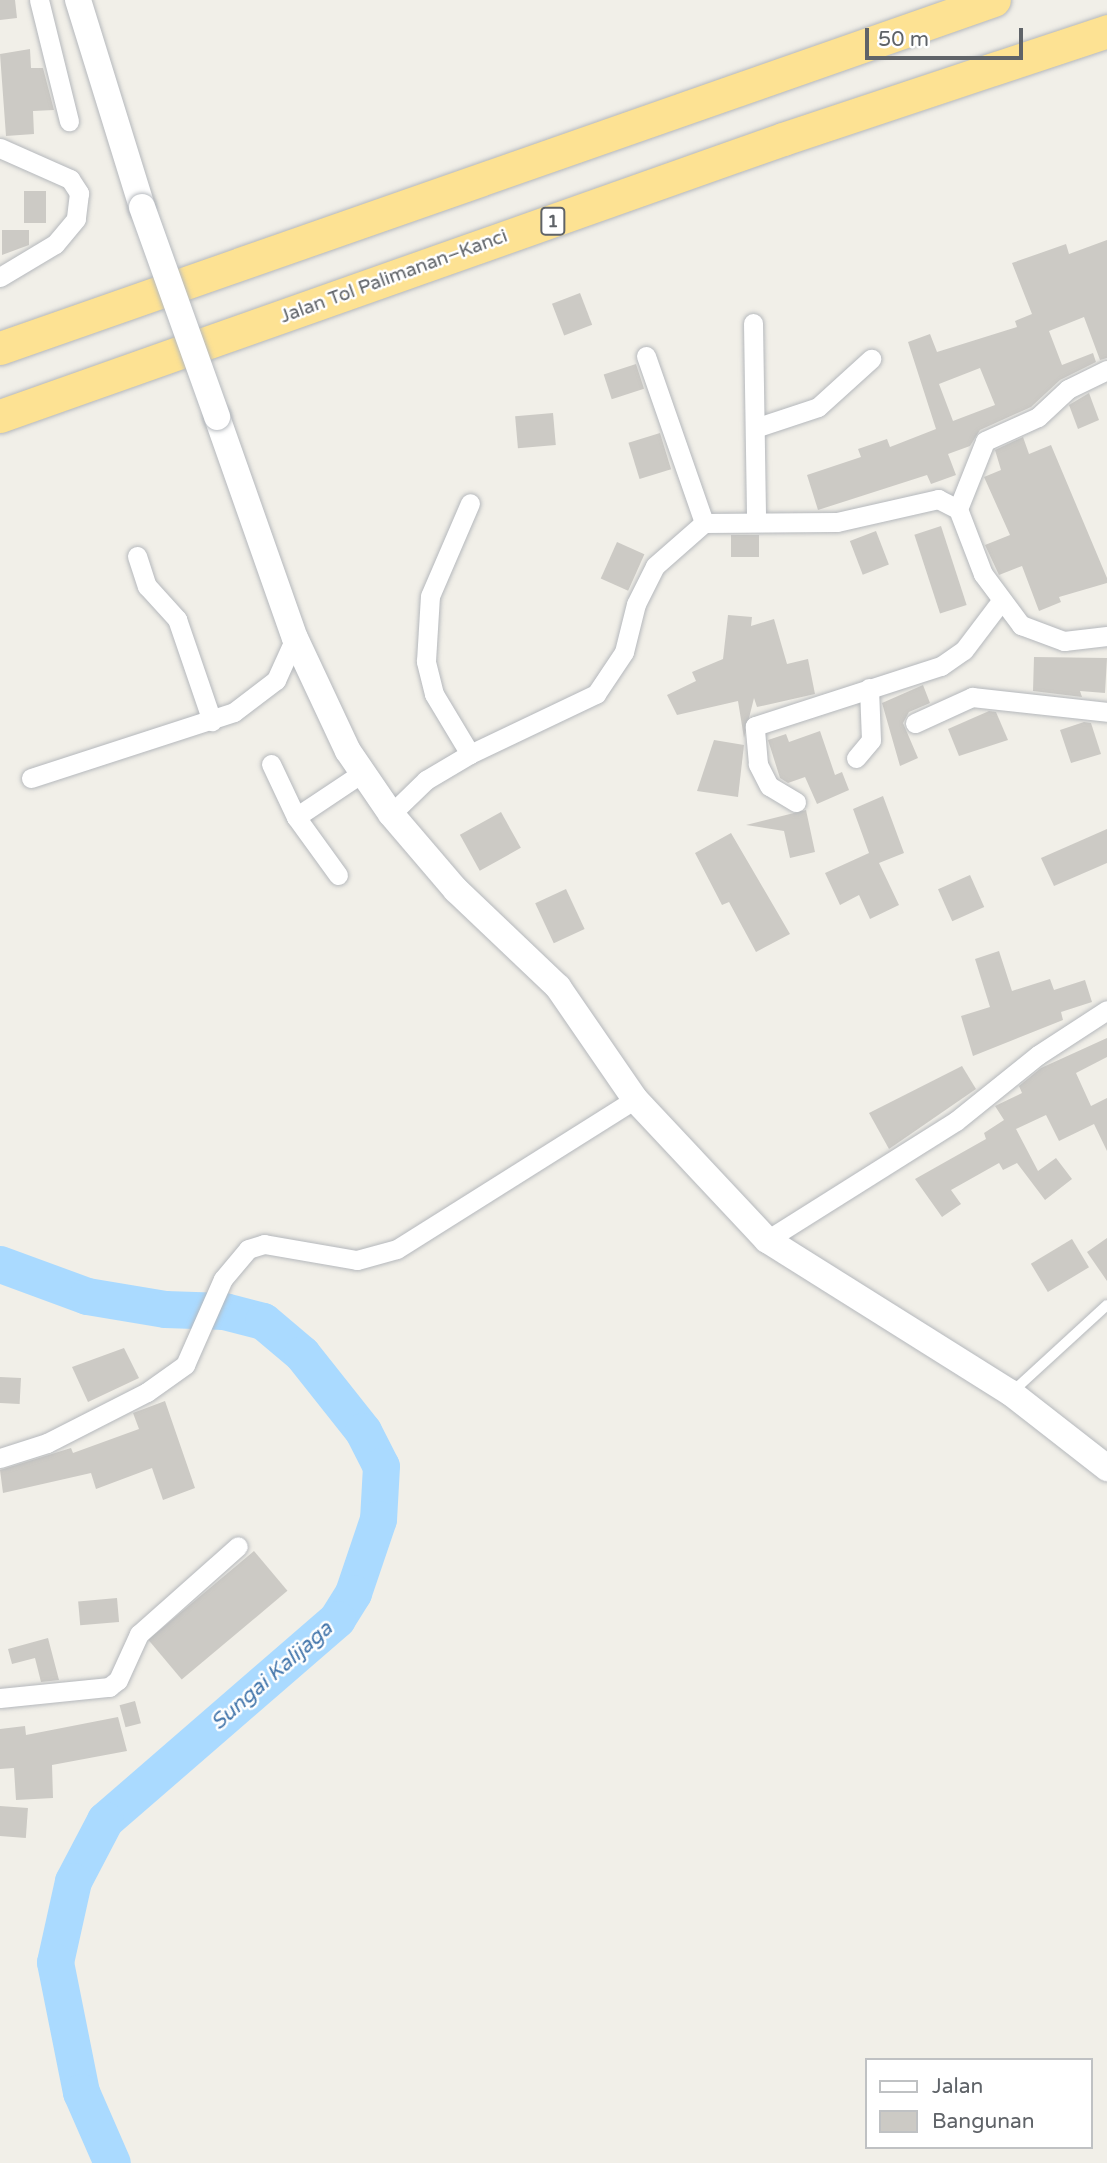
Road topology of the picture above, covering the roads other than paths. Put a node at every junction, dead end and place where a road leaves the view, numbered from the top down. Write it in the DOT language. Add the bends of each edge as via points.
graph roads {
  1 [pos="39,0"];
  2 [pos="78,0"];
  3 [pos="994,0"];
  4 [pos="1107,31"];
  5 [pos="69,121"];
  6 [pos="0,148"];
  7 [pos="0,277"];
  8 [pos="753,323"];
  9 [pos="0,348"];
  10 [pos="646,356"];
  11 [pos="872,359"];
  12 [pos="1107,370"];
  13 [pos="0,416"];
  14 [pos="755,428"];
  15 [pos="470,503"];
  16 [pos="958,509"];
  17 [pos="756,520"];
  18 [pos="704,523"];
  19 [pos="137,556"];
  20 [pos="1001,601"];
  21 [pos="1107,636"];
  22 [pos="295,638"];
  23 [pos="869,688"];
  24 [pos="1107,712"];
  25 [pos="212,721"];
  26 [pos="915,723"];
  27 [pos="470,754"];
  28 [pos="856,758"];
  29 [pos="271,764"];
  30 [pos="362,773"];
  31 [pos="31,778"];
  32 [pos="796,802"];
  33 [pos="391,814"];
  34 [pos="296,817"];
  35 [pos="338,875"];
  36 [pos="1107,1010"];
  37 [pos="635,1099"];
  38 [pos="767,1240"];
  39 [pos="1107,1305"];
  40 [pos="1011,1393"];
  41 [pos="0,1458"];
  42 [pos="1107,1468"];
  43 [pos="238,1546"];
  44 [pos="0,1698"];
  1 -- 5 [label="street"];
  2 -- 22 [label="street, bridge" via="142,207"];
  3 -- 9 [label="highway"];
  4 -- 13 [label="highway, Jalan Tol Palimanan–Kanci / 1" via="783,139"];
  6 -- 7 [label="street" via="70,180 79,193 76,219 55,244"];
  8 -- 14 [label="street"];
  10 -- 18 [label="street"];
  11 -- 14 [label="street" via="818,407"];
  12 -- 16 [label="street" via="1068,389 1038,417 985,440"];
  14 -- 17 [label="street"];
  15 -- 27 [label="street" via="430,596 426,661 434,694"];
  16 -- 17 [label="street" via="938,499 837,522"];
  16 -- 20 [label="street" via="983,574"];
  17 -- 18 [label="street"];
  18 -- 27 [label="street" via="655,566 636,604 624,652 596,694"];
  19 -- 25 [label="street" via="147,586 177,619"];
  20 -- 21 [label="street" via="1021,625 1041,636 1064,641"];
  20 -- 23 [label="street" via="964,650 941,666"];
  22 -- 25 [label="street" via="271,685"];
  22 -- 30 [label="street"];
  23 -- 28 [label="street" via="871,740"];
  23 -- 32 [label="street" via="755,726 758,764 769,786"];
  24 -- 26 [label="street" via="972,697"];
  25 -- 31 [label="street"];
  27 -- 33 [label="street" via="426,780"];
  29 -- 34 [label="street"];
  30 -- 33 [label="street"];
  30 -- 34 [label="street"];
  33 -- 37 [label="street" via="456,890 558,987"];
  34 -- 35 [label="street"];
  36 -- 38 [label="street" via="1038,1055 956,1121"];
  37 -- 38 [label="street"];
  37 -- 41 [label="street" via="397,1249 357,1260 257,1245 238,1256 223,1279 186,1365 147,1392 47,1443"];
  38 -- 40 [label="street"];
  39 -- 40 [label="lane"];
  40 -- 42 [label="street"];
  43 -- 44 [label="street" via="139,1634 118,1679 109,1687"];
}
